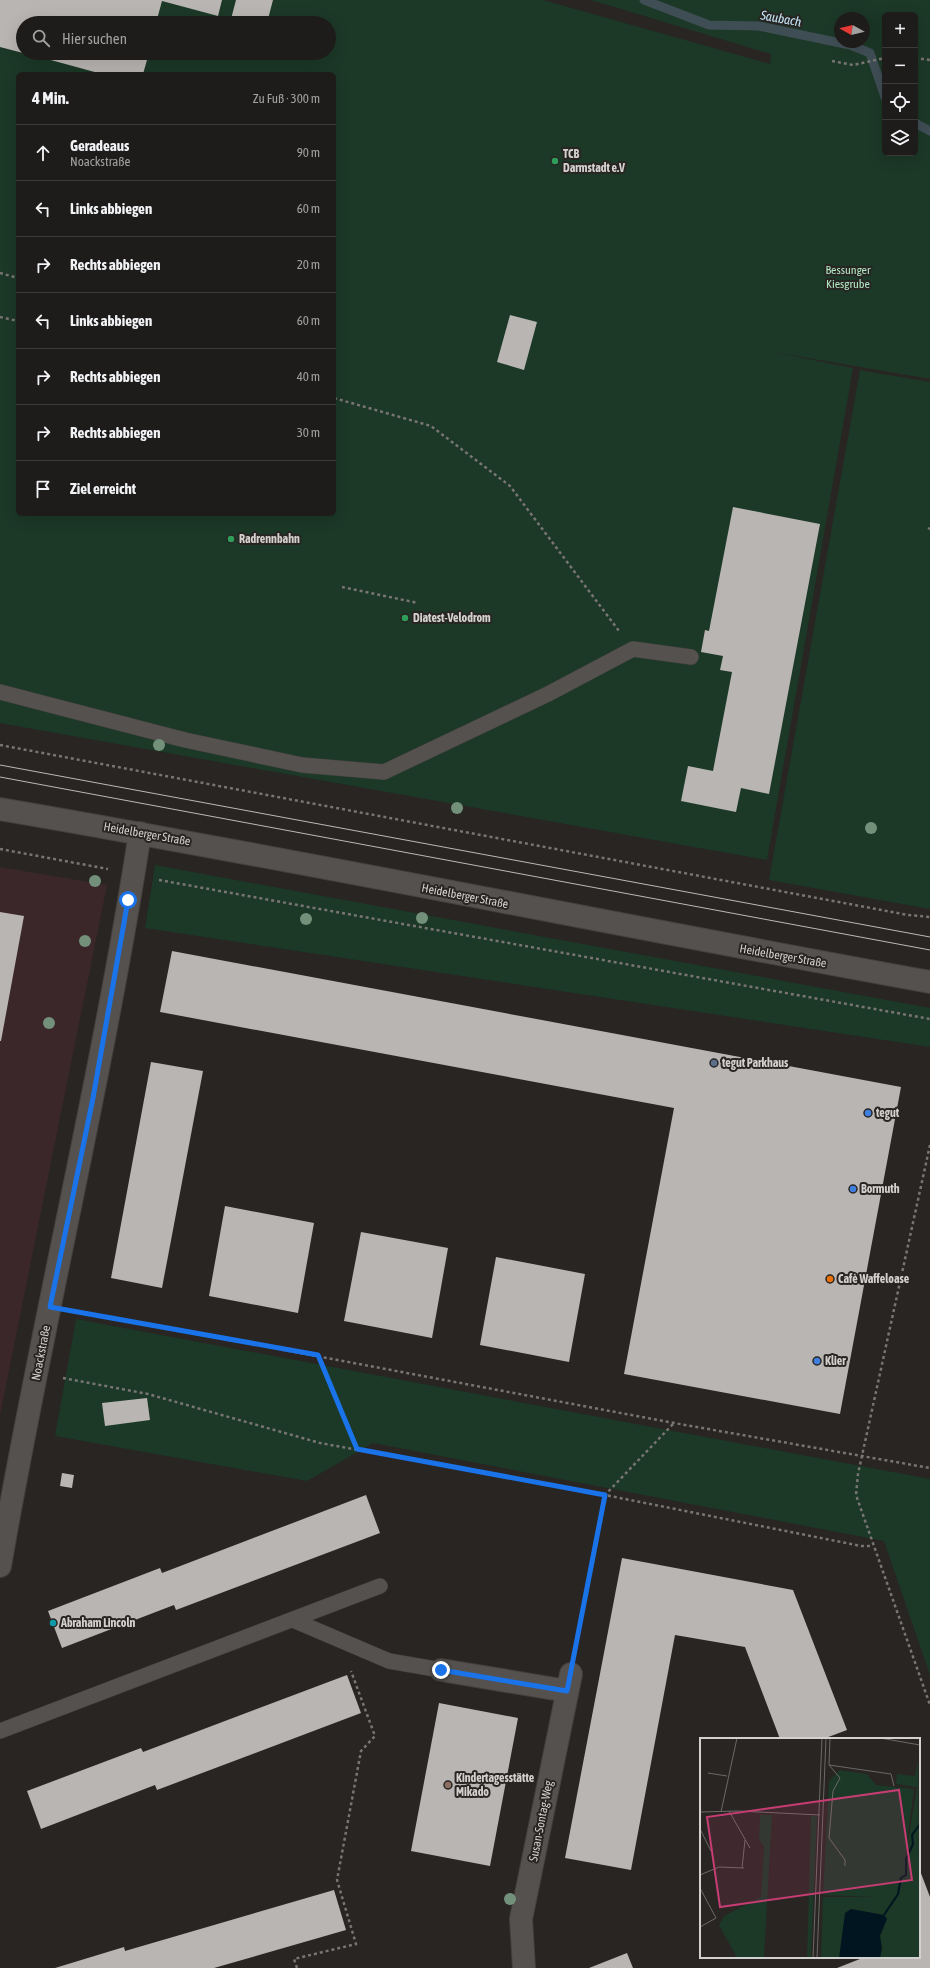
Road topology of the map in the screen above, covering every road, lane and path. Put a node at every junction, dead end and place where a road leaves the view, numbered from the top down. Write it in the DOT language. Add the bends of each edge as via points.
graph roads {
  1 [pos="918,58"];
  2 [pos="882,59"];
  3 [pos="930,60"];
  4 [pos="832,61"];
  5 [pos="0,273"];
  6 [pos="16,277"];
  7 [pos="0,317"];
  8 [pos="16,321"];
  9 [pos="336,399"];
  10 [pos="342,587"];
  11 [pos="418,603"];
  12 [pos="633,648"];
  13 [pos="691,657"];
  14 [pos="0,692"];
  15 [pos="0,745"];
  16 [pos="0,809"];
  17 [pos="140,833"];
  18 [pos="0,849"];
  19 [pos="94,866"];
  20 [pos="133,875"];
  21 [pos="930,917"];
  22 [pos="930,982"];
  23 [pos="930,1019"];
  24 [pos="930,1145"];
  25 [pos="50,1307"];
  26 [pos="318,1355"];
  27 [pos="37,1374"];
  28 [pos="674,1423"];
  29 [pos="357,1449"];
  30 [pos="862,1456"];
  31 [pos="930,1468"];
  32 [pos="605,1495"];
  33 [pos="873,1546"];
  34 [pos="0,1566"];
  35 [pos="380,1586"];
  36 [pos="293,1620"];
  37 [pos="356,1647"];
  38 [pos="441,1670"];
  39 [pos="569,1683"];
  40 [pos="930,1705"];
  41 [pos="0,1731"];
  42 [pos="297,1968"];
  43 [pos="524,1968"];
  1 -- 3 [label="path"];
  2 -- 4 [label="path" via="853,65"];
  5 -- 6 [label="path"];
  7 -- 8 [label="path"];
  9 -- 12 [label="path" via="431,426 510,486"];
  10 -- 11 [label="path"];
  12 -- 13 [label="lane"];
  12 -- 14 [label="lane" via="548,694 384,772 302,765 185,740"];
  15 -- 21 [label="path" via="908,915"];
  16 -- 17 [label="street, Heidelberger Straße"];
  17 -- 20 [label="street, Noackstraße"];
  17 -- 22 [label="street, Heidelberger Straße"];
  18 -- 19 [label="path"];
  20 -- 23 [label="path"];
  20 -- 25 [label="street, Noackstraße" via="93,1098"];
  24 -- 30 [label="path"];
  25 -- 26 [label="path"];
  25 -- 27 [label="street, Noackstraße"];
  26 -- 28 [label="path"];
  26 -- 29 [label="path"];
  27 -- 29 [label="path" via="148,1394 320,1443"];
  27 -- 34 [label="street, Noackstraße"];
  28 -- 30 [label="path"];
  28 -- 32 [label="path"];
  29 -- 32 [label="path"];
  30 -- 31 [label="path"];
  30 -- 33 [label="path" via="856,1496"];
  32 -- 33 [label="path" via="861,1546"];
  32 -- 39 [label="path"];
  33 -- 40 [label="path"];
  35 -- 36 [label="lane"];
  36 -- 37 [label="lane"];
  36 -- 41 [label="lane"];
  37 -- 38 [label="lane" via="389,1661"];
  37 -- 42 [label="path" via="350,1669 375,1736 361,1750 337,1880 356,1944 294,1959"];
  38 -- 39 [label="street"];
  39 -- 43 [label="street, Susan-Sontag-Weg" via="521,1919"];
}
